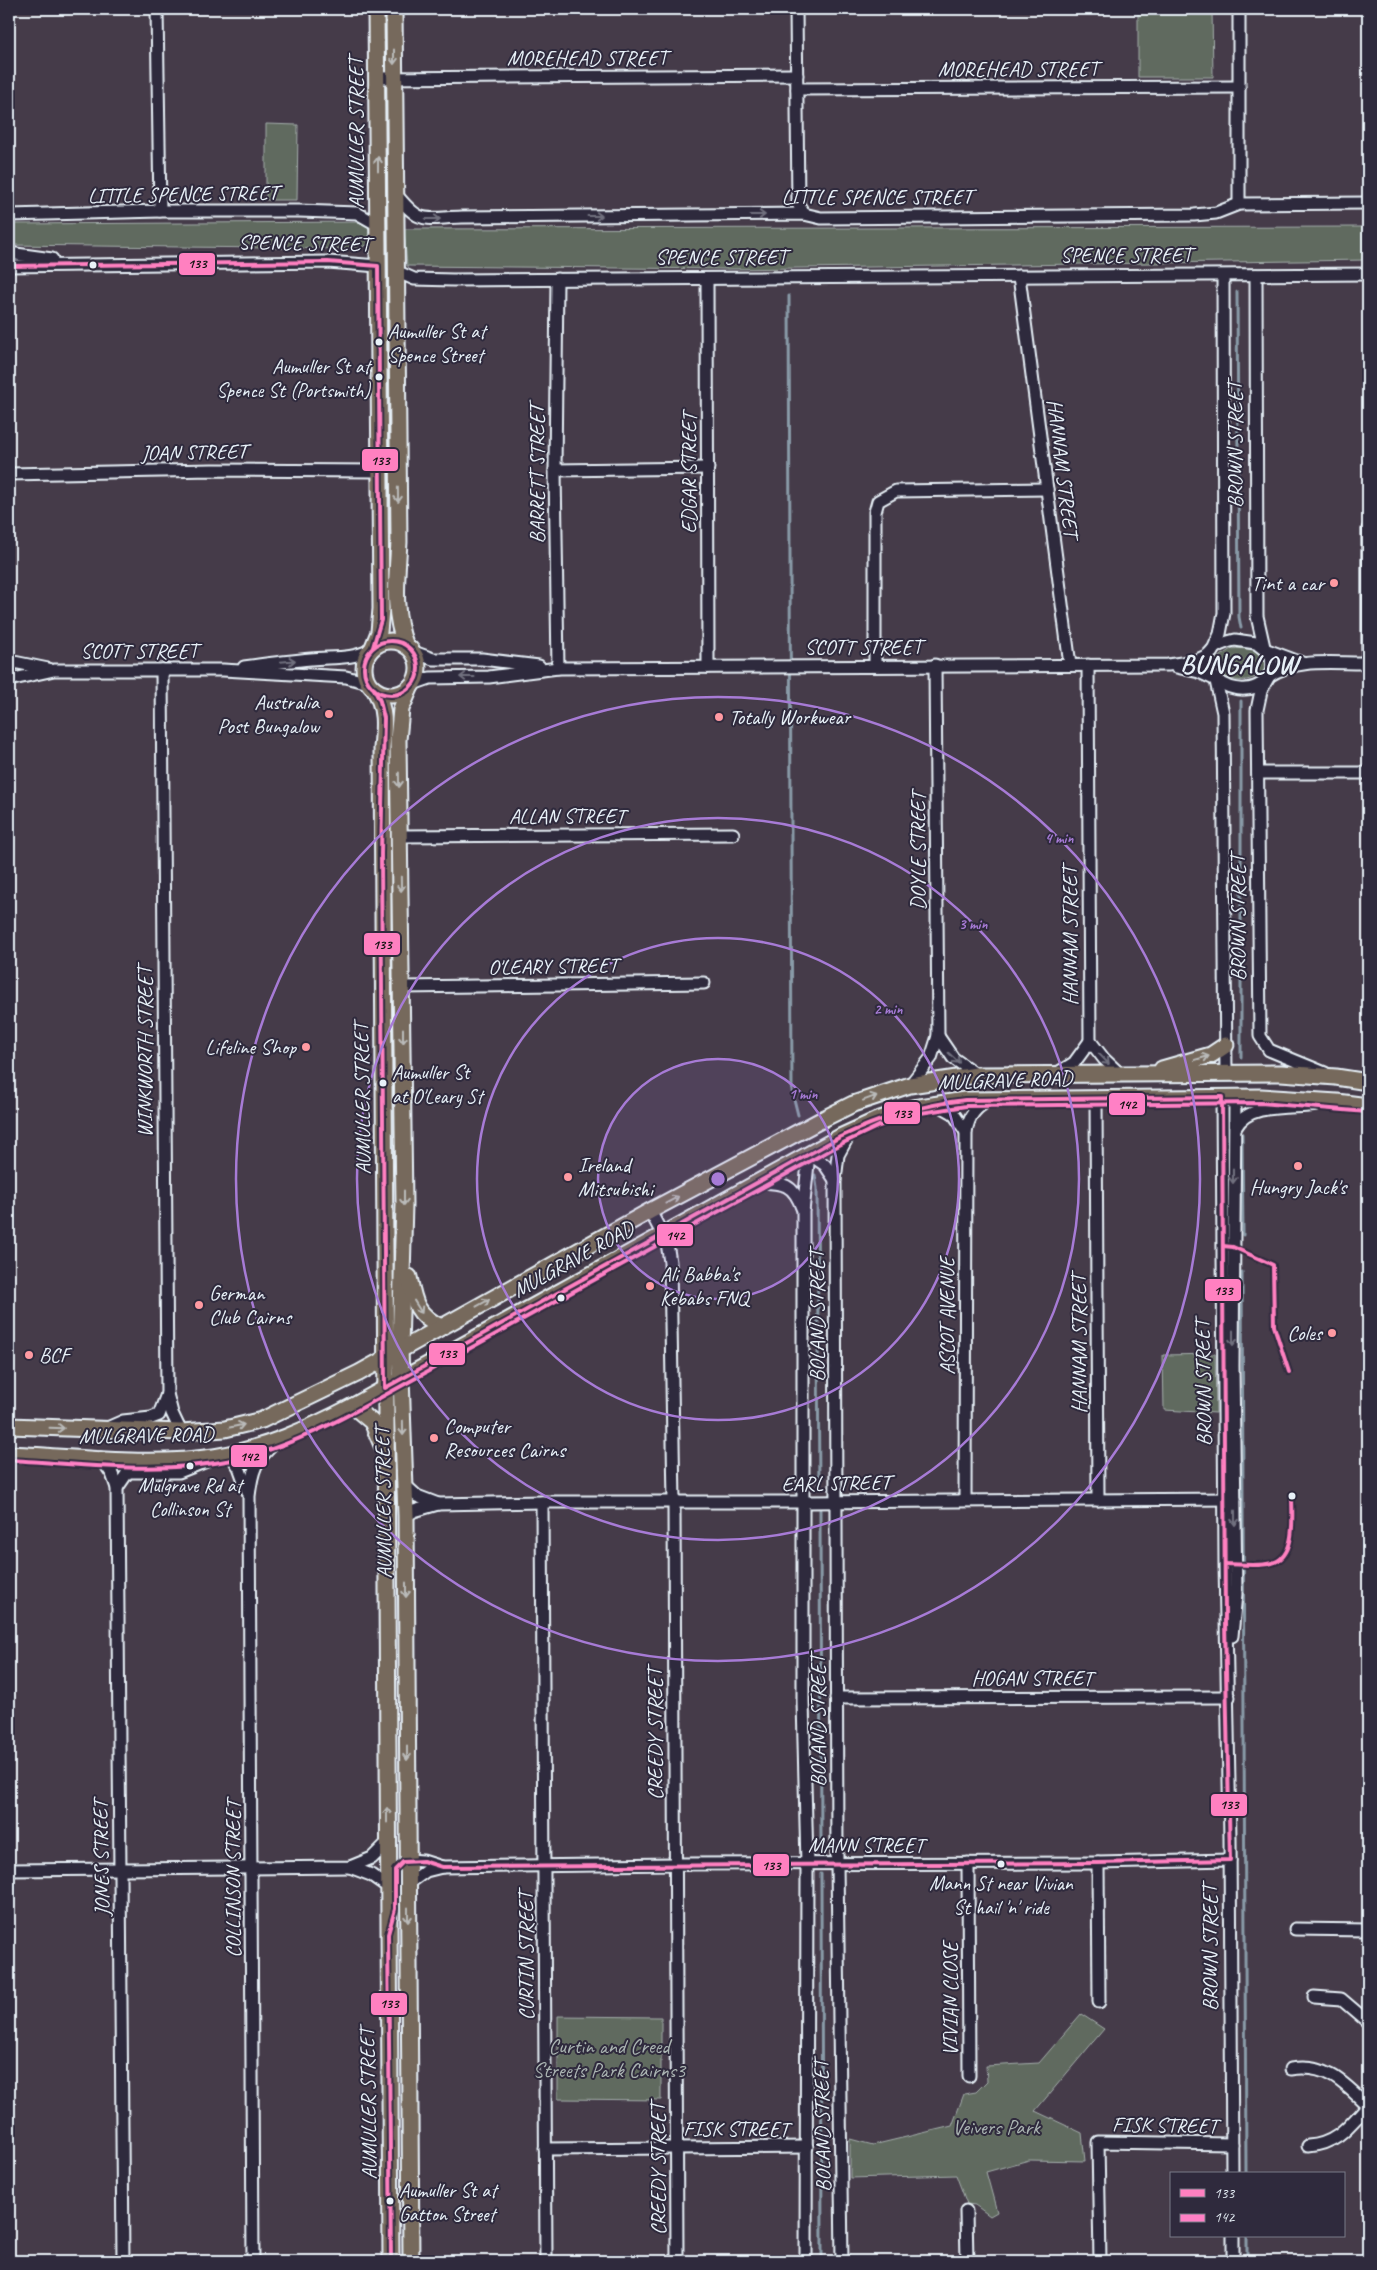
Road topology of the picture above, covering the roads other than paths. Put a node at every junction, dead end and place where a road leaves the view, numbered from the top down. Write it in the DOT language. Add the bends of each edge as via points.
graph roads {
  1 [pos="157,9"];
  2 [pos="376,9"];
  3 [pos="394,9"];
  4 [pos="796,9"];
  5 [pos="1239,9"];
  6 [pos="797,75"];
  7 [pos="378,78"];
  8 [pos="394,78"];
  9 [pos="1239,87"];
  10 [pos="797,90"];
  11 [pos="395,192"];
  12 [pos="378,195"];
  13 [pos="1368,203"];
  14 [pos="1239,204"];
  15 [pos="160,211"];
  16 [pos="357,213"];
  17 [pos="804,214"];
  18 [pos="9,215"];
  19 [pos="378,225"];
  20 [pos="9,253"];
  21 [pos="76,264"];
  22 [pos="9,266"];
  23 [pos="378,266"];
  24 [pos="396,271"];
  25 [pos="1368,274"];
  26 [pos="1256,275"];
  27 [pos="1019,276"];
  28 [pos="1223,276"];
  29 [pos="557,279"];
  30 [pos="707,279"];
  31 [pos="397,398"];
  32 [pos="379,450"];
  33 [pos="708,468"];
  34 [pos="555,470"];
  35 [pos="379,471"];
  36 [pos="9,474"];
  37 [pos="1047,489"];
  38 [pos="1368,529"];
  39 [pos="1224,613"];
  40 [pos="1257,616"];
  41 [pos="1239,640"];
  42 [pos="373,648"];
  43 [pos="408,648"];
  44 [pos="1266,649"];
  45 [pos="1211,653"];
  46 [pos="9,661"];
  47 [pos="1306,664"];
  48 [pos="1368,664"];
  49 [pos="1070,665"];
  50 [pos="1088,665"];
  51 [pos="1168,665"];
  52 [pos="875,666"];
  53 [pos="935,666"];
  54 [pos="708,667"];
  55 [pos="558,668"];
  56 [pos="54,670"];
  57 [pos="162,670"];
  58 [pos="223,670"];
  59 [pos="1269,677"];
  60 [pos="9,680"];
  61 [pos="1215,680"];
  62 [pos="412,685"];
  63 [pos="371,686"];
  64 [pos="1240,688"];
  65 [pos="1257,710"];
  66 [pos="1223,713"];
  67 [pos="1258,773"];
  68 [pos="1368,773"];
  69 [pos="733,834"];
  70 [pos="401,836"];
  71 [pos="704,983"];
  72 [pos="402,987"];
  73 [pos="938,1036"];
  74 [pos="1090,1041"];
  75 [pos="1226,1045"];
  76 [pos="1226,1072"];
  77 [pos="1056,1074"];
  78 [pos="1120,1074"];
  79 [pos="1142,1074"];
  80 [pos="977,1075"];
  81 [pos="1336,1077"];
  82 [pos="1368,1082"];
  83 [pos="910,1084"];
  84 [pos="1228,1097"];
  85 [pos="992,1098"];
  86 [pos="1096,1098"];
  87 [pos="1337,1102"];
  88 [pos="935,1103"];
  89 [pos="1368,1106"];
  90 [pos="403,1113"];
  91 [pos="1236,1127"];
  92 [pos="851,1131"];
  93 [pos="966,1132"];
  94 [pos="808,1154"];
  95 [pos="834,1180"];
  96 [pos="385,1181"];
  97 [pos="756,1182"];
  98 [pos="650,1211"];
  99 [pos="803,1212"];
  100 [pos="662,1234"];
  101 [pos="403,1243"];
  102 [pos="441,1327"];
  103 [pos="400,1349"];
  104 [pos="384,1359"];
  105 [pos="400,1379"];
  106 [pos="385,1388"];
  107 [pos="167,1394"];
  108 [pos="353,1406"];
  109 [pos="9,1426"];
  110 [pos="103,1430"];
  111 [pos="181,1432"];
  112 [pos="276,1442"];
  113 [pos="9,1454"];
  114 [pos="230,1454"];
  115 [pos="215,1457"];
  116 [pos="101,1458"];
  117 [pos="386,1458"];
  118 [pos="405,1485"];
  119 [pos="117,1488"];
  120 [pos="249,1496"];
  121 [pos="1230,1499"];
  122 [pos="965,1500"];
  123 [pos="1098,1500"];
  124 [pos="542,1502"];
  125 [pos="674,1502"];
  126 [pos="805,1502"];
  127 [pos="836,1502"];
  128 [pos="438,1504"];
  129 [pos="406,1516"];
  130 [pos="406,1567"];
  131 [pos="386,1639"];
  132 [pos="1229,1697"];
  133 [pos="836,1698"];
  134 [pos="388,1842"];
  135 [pos="408,1860"];
  136 [pos="1230,1860"];
  137 [pos="837,1863"];
  138 [pos="968,1863"];
  139 [pos="1098,1863"];
  140 [pos="674,1864"];
  141 [pos="807,1864"];
  142 [pos="350,1867"];
  143 [pos="442,1867"];
  144 [pos="544,1867"];
  145 [pos="120,1868"];
  146 [pos="252,1868"];
  147 [pos="9,1870"];
  148 [pos="408,1884"];
  149 [pos="388,1887"];
  150 [pos="1295,1929"];
  151 [pos="1368,1930"];
  152 [pos="388,1934"];
  153 [pos="1314,1997"];
  154 [pos="1099,2002"];
  155 [pos="1368,2022"];
  156 [pos="1291,2069"];
  157 [pos="969,2076"];
  158 [pos="1368,2106"];
  159 [pos="1232,2144"];
  160 [pos="1308,2146"];
  161 [pos="807,2147"];
  162 [pos="677,2148"];
  163 [pos="545,2149"];
  164 [pos="410,2166"];
  165 [pos="1232,2172"];
  166 [pos="966,2211"];
  167 [pos="391,2230"];
  168 [pos="1233,2238"];
  169 [pos="122,2261"];
  170 [pos="253,2261"];
  171 [pos="391,2261"];
  172 [pos="411,2261"];
  173 [pos="546,2261"];
  174 [pos="677,2261"];
  175 [pos="806,2261"];
  176 [pos="842,2261"];
  177 [pos="967,2261"];
  178 [pos="1100,2261"];
  179 [pos="1233,2261"];
  1 -- 15 [label="street"];
  2 -- 7 [label="main road, AUMULLER STREET"];
  3 -- 8 [label="main road, AUMULLER STREET, one-way"];
  4 -- 6 [label="street"];
  5 -- 9 [label="street"];
  6 -- 8 [label="street, MOREHEAD STREET"];
  6 -- 10 [label="street"];
  7 -- 8 [label="street, MOREHEAD STREET"];
  12 -- 7 [label="main road, AUMULLER STREET, one-way"];
  8 -- 11 [label="main road, AUMULLER STREET"];
  9 -- 10 [label="street, MOREHEAD STREET"];
  9 -- 14 [label="street"];
  10 -- 17 [label="street" via="798,204"];
  11 -- 17 [label="street, LITTLE SPENCE STREET, one-way" via="413,214 431,220 462,217"];
  11 -- 24 [label="main road, AUMULLER STREET"];
  12 -- 16 [label="street"];
  12 -- 19 [label="main road, AUMULLER STREET"];
  13 -- 14 [label="street, LITTLE SPENCE STREET"];
  14 -- 17 [label="street, LITTLE SPENCE STREET" via="1203,214 822,218"];
  15 -- 16 [label="street, LITTLE SPENCE STREET"];
  15 -- 18 [label="street, LITTLE SPENCE STREET"];
  16 -- 19 [label="street, LITTLE SPENCE STREET"];
  19 -- 23 [label="main road, AUMULLER STREET"];
  20 -- 21 [label="street, SPENCE STREET"];
  21 -- 22 [label="street, SPENCE STREET"];
  21 -- 23 [label="street, SPENCE STREET" via="328,262"];
  23 -- 24 [label="main road, SPENCE STREET"];
  23 -- 32 [label="main road, AUMULLER STREET"];
  24 -- 29 [label="street, SPENCE STREET" via="420,279"];
  24 -- 31 [label="main road, AUMULLER STREET"];
  25 -- 26 [label="street, SPENCE STREET"];
  26 -- 28 [label="street, SPENCE STREET"];
  26 -- 40 [label="street, BROWN STREET"];
  27 -- 28 [label="street, SPENCE STREET"];
  27 -- 30 [label="street, SPENCE STREET"];
  27 -- 37 [label="street, HANNAM STREET"];
  28 -- 39 [label="street, BROWN STREET"];
  29 -- 30 [label="street, SPENCE STREET"];
  29 -- 34 [label="street, BARRETT STREET"];
  30 -- 33 [label="street, EDGAR STREET"];
  31 -- 32 [label="main road" via="387,400 386,435"];
  31 -- 43 [label="main road, AUMULLER STREET, one-way" via="397,610 398,623"];
  32 -- 35 [label="main road, AUMULLER STREET"];
  33 -- 34 [label="street"];
  33 -- 54 [label="street, EDGAR STREET"];
  34 -- 55 [label="street, BARRETT STREET"];
  35 -- 36 [label="street, JOAN STREET"];
  35 -- 42 [label="main road, AUMULLER STREET" via="381,620"];
  37 -- 49 [label="street, HANNAM STREET"];
  37 -- 52 [label="street" via="896,491 878,501 875,512"];
  38 -- 48 [label="street"];
  39 -- 41 [label="street, BROWN STREET" via="1229,633"];
  39 -- 45 [label="street, BROWN STREET" via="1220,636"];
  40 -- 41 [label="street, BROWN STREET" via="1252,634"];
  40 -- 44 [label="street, BROWN STREET"];
  41 -- 44 [label="street" via="1253,642"];
  41 -- 45 [label="street" via="1224,644"];
  42 -- 43 [label="main road" via="391,641"];
  58 -- 42 [label="street, SCOTT STREET, one-way" via="351,657"];
  42 -- 63 [label="main road" via="364,662 364,671"];
  43 -- 55 [label="street, SCOTT STREET" via="433,659 482,659"];
  43 -- 62 [label="main road" via="418,670"];
  44 -- 47 [label="street"];
  44 -- 59 [label="street" via="1273,663"];
  45 -- 51 [label="street, SCOTT STREET" via="1195,661"];
  45 -- 61 [label="street" via="1208,666"];
  46 -- 56 [label="street, SCOTT STREET"];
  47 -- 48 [label="street"];
  47 -- 59 [label="street" via="1282,668"];
  49 -- 50 [label="street, SCOTT STREET"];
  49 -- 53 [label="street, SCOTT STREET"];
  50 -- 51 [label="street, SCOTT STREET"];
  50 -- 74 [label="street, HANNAM STREET"];
  51 -- 61 [label="street, SCOTT STREET" via="1199,672"];
  52 -- 53 [label="street, SCOTT STREET"];
  52 -- 54 [label="street, SCOTT STREET"];
  53 -- 73 [label="street, DOYLE STREET"];
  54 -- 55 [label="street, SCOTT STREET"];
  55 -- 62 [label="street, SCOTT STREET, one-way" via="489,677 430,678"];
  56 -- 57 [label="street, SCOTT STREET"];
  56 -- 60 [label="street, SCOTT STREET"];
  57 -- 58 [label="street, SCOTT STREET"];
  57 -- 107 [label="street, WINKWORTH STREET"];
  58 -- 63 [label="street, SCOTT STREET" via="346,677"];
  59 -- 64 [label="street" via="1255,686"];
  59 -- 65 [label="street, BROWN STREET"];
  61 -- 64 [label="street"];
  61 -- 66 [label="street, BROWN STREET"];
  62 -- 63 [label="main road" via="396,695 388,695"];
  62 -- 70 [label="main road, AUMULLER STREET, one-way" via="403,702 399,724"];
  63 -- 96 [label="main road, AUMULLER STREET" via="380,701 384,718 381,893"];
  64 -- 65 [label="street" via="1253,697"];
  64 -- 66 [label="street, BROWN STREET" via="1229,697"];
  65 -- 67 [label="street, BROWN STREET"];
  66 -- 75 [label="street, BROWN STREET"];
  67 -- 68 [label="street"];
  67 -- 81 [label="street, BROWN STREET" via="1262,1042 1271,1051"];
  69 -- 70 [label="street, ALLAN STREET"];
  70 -- 72 [label="main road, AUMULLER STREET, one-way"];
  71 -- 72 [label="street, O'LEARY STREET"];
  72 -- 90 [label="main road, AUMULLER STREET, one-way"];
  73 -- 80 [label="street, one-way" via="953,1058"];
  73 -- 83 [label="street, DOYLE STREET" via="931,1058"];
  74 -- 77 [label="street" via="1074,1063"];
  74 -- 78 [label="street, one-way"];
  75 -- 76 [label="street, BROWN STREET"];
  79 -- 75 [label="main road, one-way" via="1211,1055"];
  76 -- 79 [label="main road, MULGRAVE ROAD"];
  76 -- 81 [label="main road, MULGRAVE ROAD"];
  76 -- 84 [label="main road, BROWN STREET"];
  77 -- 78 [label="main road, MULGRAVE ROAD"];
  77 -- 80 [label="main road, MULGRAVE ROAD"];
  78 -- 79 [label="main road, MULGRAVE ROAD"];
  80 -- 83 [label="main road, MULGRAVE ROAD"];
  81 -- 82 [label="main road, MULGRAVE ROAD"];
  98 -- 83 [label="main road, MULGRAVE ROAD, one-way" via="853,1104"];
  84 -- 86 [label="main road, MULGRAVE ROAD"];
  84 -- 87 [label="main road, MULGRAVE ROAD"];
  84 -- 91 [label="street, BROWN STREET"];
  84 -- 121 [label="street, BROWN STREET"];
  85 -- 86 [label="main road, MULGRAVE ROAD"];
  85 -- 88 [label="main road, MULGRAVE ROAD"];
  85 -- 93 [label="street, ASCOT AVENUE" via="972,1112"];
  86 -- 123 [label="street, HANNAM STREET"];
  87 -- 89 [label="main road, MULGRAVE ROAD"];
  87 -- 91 [label="street" via="1254,1112 1240,1120"];
  88 -- 92 [label="main road, MULGRAVE ROAD"];
  88 -- 93 [label="street" via="956,1117"];
  90 -- 96 [label="main road" via="397,1146 397,1176 394,1180"];
  90 -- 101 [label="main road, AUMULLER STREET, one-way"];
  91 -- 121 [label="street, BROWN STREET, one-way"];
  92 -- 94 [label="main road, MULGRAVE ROAD"];
  92 -- 95 [label="street, BOLAND STREET" via="840,1150"];
  93 -- 122 [label="street, ASCOT AVENUE"];
  94 -- 95 [label="street" via="825,1164"];
  94 -- 97 [label="main road, MULGRAVE ROAD"];
  94 -- 99 [label="street, BOLAND STREET"];
  95 -- 127 [label="street, BOLAND STREET"];
  96 -- 104 [label="main road, AUMULLER STREET"];
  97 -- 99 [label="street, BOLAND STREET" via="791,1188"];
  97 -- 100 [label="main road, MULGRAVE ROAD"];
  98 -- 100 [label="street, CREEDY STREET"];
  102 -- 98 [label="main road, MULGRAVE ROAD, one-way"];
  99 -- 126 [label="street, BOLAND STREET"];
  100 -- 105 [label="main road, MULGRAVE ROAD"];
  100 -- 125 [label="street, CREEDY STREET" via="670,1262"];
  101 -- 102 [label="main road, one-way" via="414,1300 427,1320"];
  101 -- 103 [label="main road, AUMULLER STREET"];
  102 -- 103 [label="main road, MULGRAVE ROAD"];
  103 -- 104 [label="main road, MULGRAVE ROAD"];
  103 -- 105 [label="main road, AUMULLER STREET"];
  104 -- 106 [label="main road, AUMULLER STREET"];
  111 -- 104 [label="main road, MULGRAVE ROAD, one-way" via="225,1429 262,1420"];
  105 -- 106 [label="main road, MULGRAVE ROAD"];
  105 -- 118 [label="main road, AUMULLER STREET, one-way"];
  106 -- 108 [label="main road, MULGRAVE ROAD"];
  106 -- 117 [label="main road, AUMULLER STREET"];
  107 -- 110 [label="street" via="159,1415 123,1421"];
  107 -- 111 [label="street, WINKWORTH STREET"];
  108 -- 112 [label="main road, MULGRAVE ROAD"];
  108 -- 117 [label="main road" via="372,1422"];
  109 -- 110 [label="main road, MULGRAVE ROAD, one-way"];
  110 -- 111 [label="main road, MULGRAVE ROAD"];
  112 -- 114 [label="main road, MULGRAVE ROAD"];
  112 -- 120 [label="street" via="252,1471"];
  113 -- 116 [label="main road, MULGRAVE ROAD"];
  114 -- 115 [label="main road, MULGRAVE ROAD"];
  114 -- 120 [label="street" via="239,1467"];
  115 -- 116 [label="main road, MULGRAVE ROAD"];
  115 -- 119 [label="street" via="179,1472 128,1472"];
  116 -- 119 [label="street, JONES STREET"];
  117 -- 131 [label="main road, AUMULLER STREET"];
  118 -- 128 [label="street, EARL STREET" via="417,1496"];
  118 -- 129 [label="main road, AUMULLER STREET"];
  119 -- 145 [label="street, JONES STREET"];
  120 -- 146 [label="street, COLLINSON STREET"];
  121 -- 123 [label="street, EARL STREET"];
  121 -- 132 [label="street, BROWN STREET" via="1236,1594 1228,1662"];
  122 -- 123 [label="street, EARL STREET"];
  122 -- 127 [label="street, EARL STREET"];
  124 -- 125 [label="street, EARL STREET"];
  124 -- 128 [label="street, EARL STREET"];
  124 -- 144 [label="street, CURTIN STREET"];
  125 -- 126 [label="street, EARL STREET"];
  125 -- 140 [label="street, CREEDY STREET"];
  126 -- 127 [label="street, EARL STREET"];
  126 -- 141 [label="street, BOLAND STREET"];
  127 -- 133 [label="street, BOLAND STREET"];
  128 -- 129 [label="street, EARL STREET"];
  129 -- 130 [label="main road, AUMULLER STREET"];
  130 -- 131 [label="main road" via="397,1568 392,1574 392,1611"];
  130 -- 135 [label="main road, AUMULLER STREET, one-way"];
  134 -- 131 [label="main road, AUMULLER STREET, one-way"];
  132 -- 133 [label="street, HOGAN STREET"];
  132 -- 136 [label="street, BROWN STREET"];
  133 -- 137 [label="street, BOLAND STREET"];
  134 -- 142 [label="street" via="372,1858"];
  134 -- 149 [label="main road, AUMULLER STREET"];
  135 -- 143 [label="street, MANN STREET"];
  135 -- 148 [label="main road, AUMULLER STREET"];
  135 -- 152 [label="main road" via="396,1870 395,1909"];
  136 -- 139 [label="street, MANN STREET"];
  136 -- 159 [label="street, BROWN STREET"];
  137 -- 138 [label="street, MANN STREET"];
  137 -- 141 [label="street, MANN STREET"];
  137 -- 176 [label="street, BOLAND STREET"];
  138 -- 139 [label="street, MANN STREET"];
  138 -- 157 [label="street, VIVIAN CLOSE"];
  139 -- 154 [label="street"];
  140 -- 141 [label="street, MANN STREET"];
  140 -- 144 [label="street, MANN STREET"];
  140 -- 162 [label="street, CREEDY STREET"];
  141 -- 161 [label="street, BOLAND STREET"];
  142 -- 146 [label="street"];
  142 -- 149 [label="street" via="371,1875"];
  143 -- 144 [label="street, MANN STREET"];
  143 -- 148 [label="street, MANN STREET" via="426,1871"];
  144 -- 163 [label="street, CURTIN STREET"];
  145 -- 146 [label="street"];
  145 -- 147 [label="street"];
  145 -- 169 [label="street, JONES STREET"];
  146 -- 170 [label="street, COLLINSON STREET"];
  148 -- 164 [label="main road, AUMULLER STREET, one-way"];
  149 -- 152 [label="main road, AUMULLER STREET"];
  150 -- 151 [label="street"];
  152 -- 167 [label="main road, AUMULLER STREET"];
  153 -- 155 [label="street" via="1341,1999"];
  156 -- 158 [label="street" via="1317,2070 1339,2078"];
  158 -- 160 [label="street" via="1336,2138 1323,2145"];
  159 -- 165 [label="street, BROWN STREET"];
  159 -- 178 [label="street, FISK STREET" via="1098,2142"];
  161 -- 162 [label="street, FISK STREET"];
  161 -- 175 [label="street, BOLAND STREET"];
  162 -- 163 [label="street, FISK STREET"];
  162 -- 174 [label="street, CREEDY STREET"];
  163 -- 173 [label="street, CURTIN STREET"];
  164 -- 167 [label="main road" via="404,2191 402,2224"];
  164 -- 172 [label="main road, AUMULLER STREET"];
  166 -- 177 [label="street"];
  167 -- 171 [label="main road, AUMULLER STREET"];
  168 -- 179 [label="street"];
}
